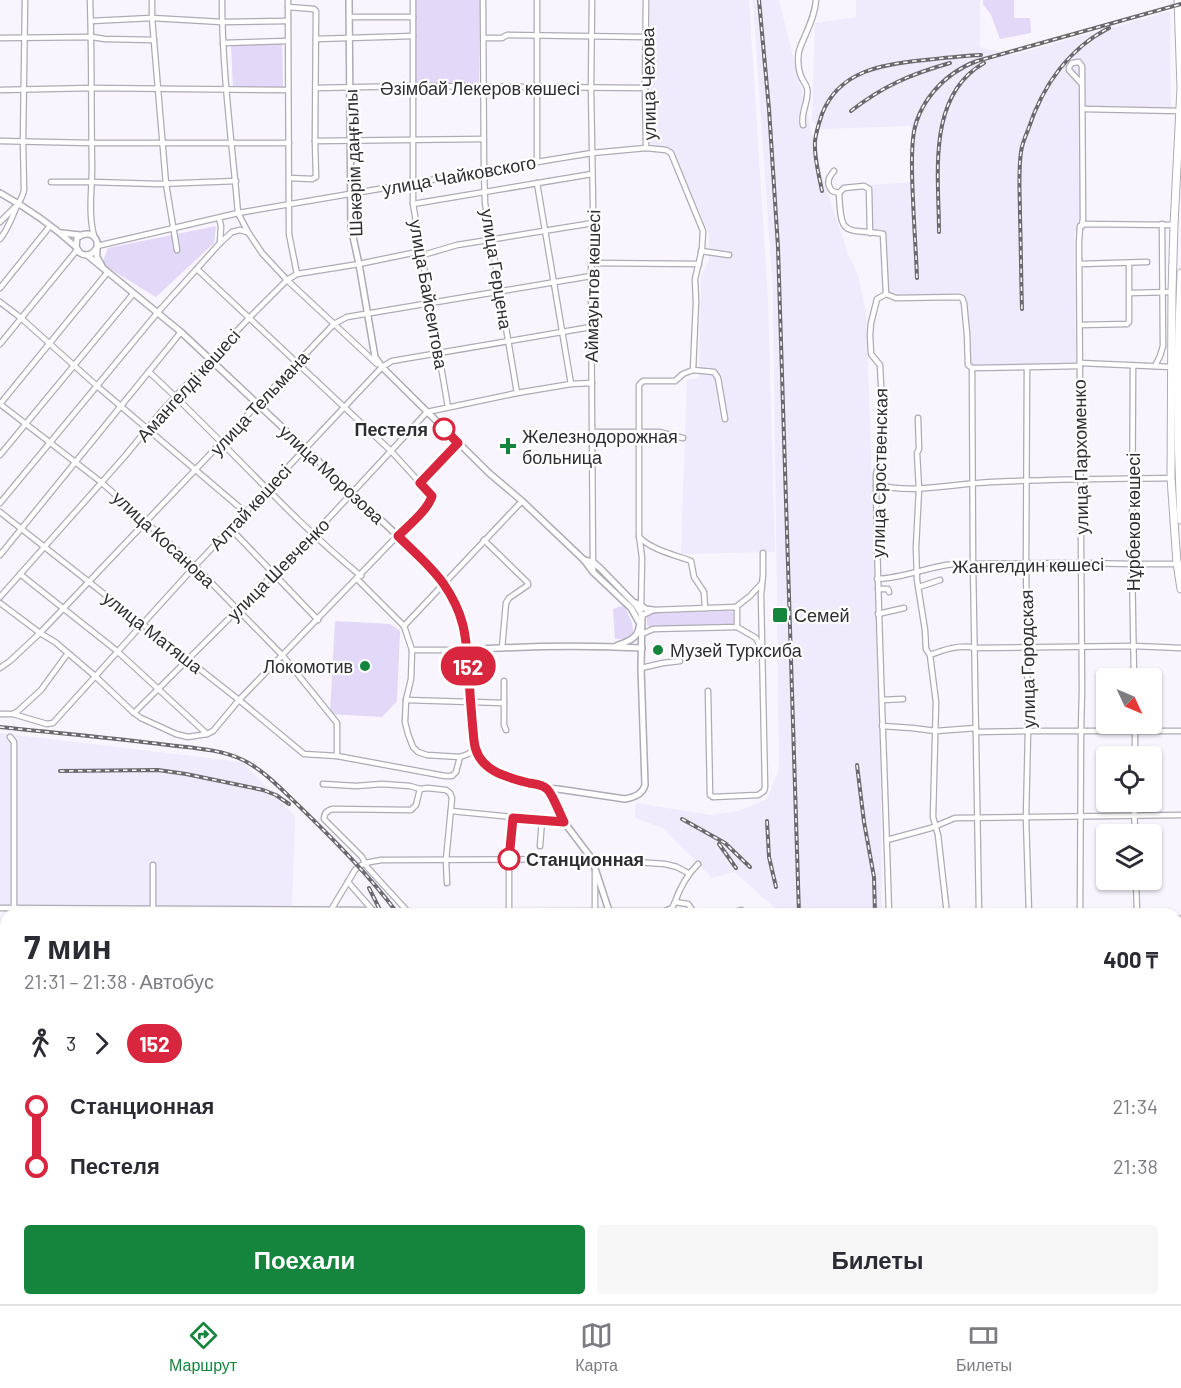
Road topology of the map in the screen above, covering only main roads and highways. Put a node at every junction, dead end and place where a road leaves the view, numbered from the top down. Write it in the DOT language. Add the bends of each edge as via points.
graph roads {
  1 [pos="349,0"];
  2 [pos="1178,0"];
  3 [pos="1180,111"];
  4 [pos="0,193"];
  5 [pos="1178,225"];
  6 [pos="60,233"];
  7 [pos="80,235"];
  8 [pos="97,247"];
  9 [pos="76,249"];
  10 [pos="87,255"];
  11 [pos="106,271"];
  12 [pos="1181,273"];
  13 [pos="1177,367"];
  14 [pos="1177,476"];
  15 [pos="1181,520"];
  16 [pos="584,560"];
  17 [pos="1179,564"];
  18 [pos="1181,589"];
  19 [pos="631,599"];
  20 [pos="653,610"];
  21 [pos="640,624"];
  22 [pos="613,646"];
  23 [pos="642,648"];
  24 [pos="467,650"];
  25 [pos="548,789"];
  26 [pos="608,908"];
  1 -- 16 [label="main road, Шәкәрім даңғылы" via="351,228 375,357 458,443"];
  2 -- 3 [label="highway"];
  3 -- 5 [label="highway"];
  4 -- 6 [label="main road"];
  5 -- 13 [label="highway" via="1172,292"];
  6 -- 7 [label="main road"];
  6 -- 9 [label="main road"];
  7 -- 8 [label="main road" via="94,236"];
  7 -- 9 [label="main road"];
  8 -- 10 [label="main road"];
  8 -- 11 [label="main road, улица Морозова" via="97,258"];
  9 -- 10 [label="main road"];
  10 -- 11 [label="main road, улица Морозова"];
  11 -- 24 [label="main road, улица Морозова" via="182,332 443,583 461,618"];
  12 -- 13 [label="highway"];
  13 -- 14 [label="highway"];
  14 -- 15 [label="highway"];
  14 -- 17 [label="highway"];
  16 -- 19 [label="main road" via="593,562"];
  16 -- 21 [label="main road, Шәкәрім даңғылы" via="631,608"];
  17 -- 18 [label="highway"];
  19 -- 20 [label="main road"];
  19 -- 21 [label="main road" via="642,615"];
  21 -- 22 [label="main road" via="630,641"];
  21 -- 23 [label="main road"];
  22 -- 23 [label="main road"];
  22 -- 24 [label="main road"];
  23 -- 25 [label="main road" via="643,790 625,799"];
  24 -- 25 [label="main road, улица Морозова" via="479,758 494,772"];
  25 -- 26 [label="main road" via="564,822 593,862"];
}
